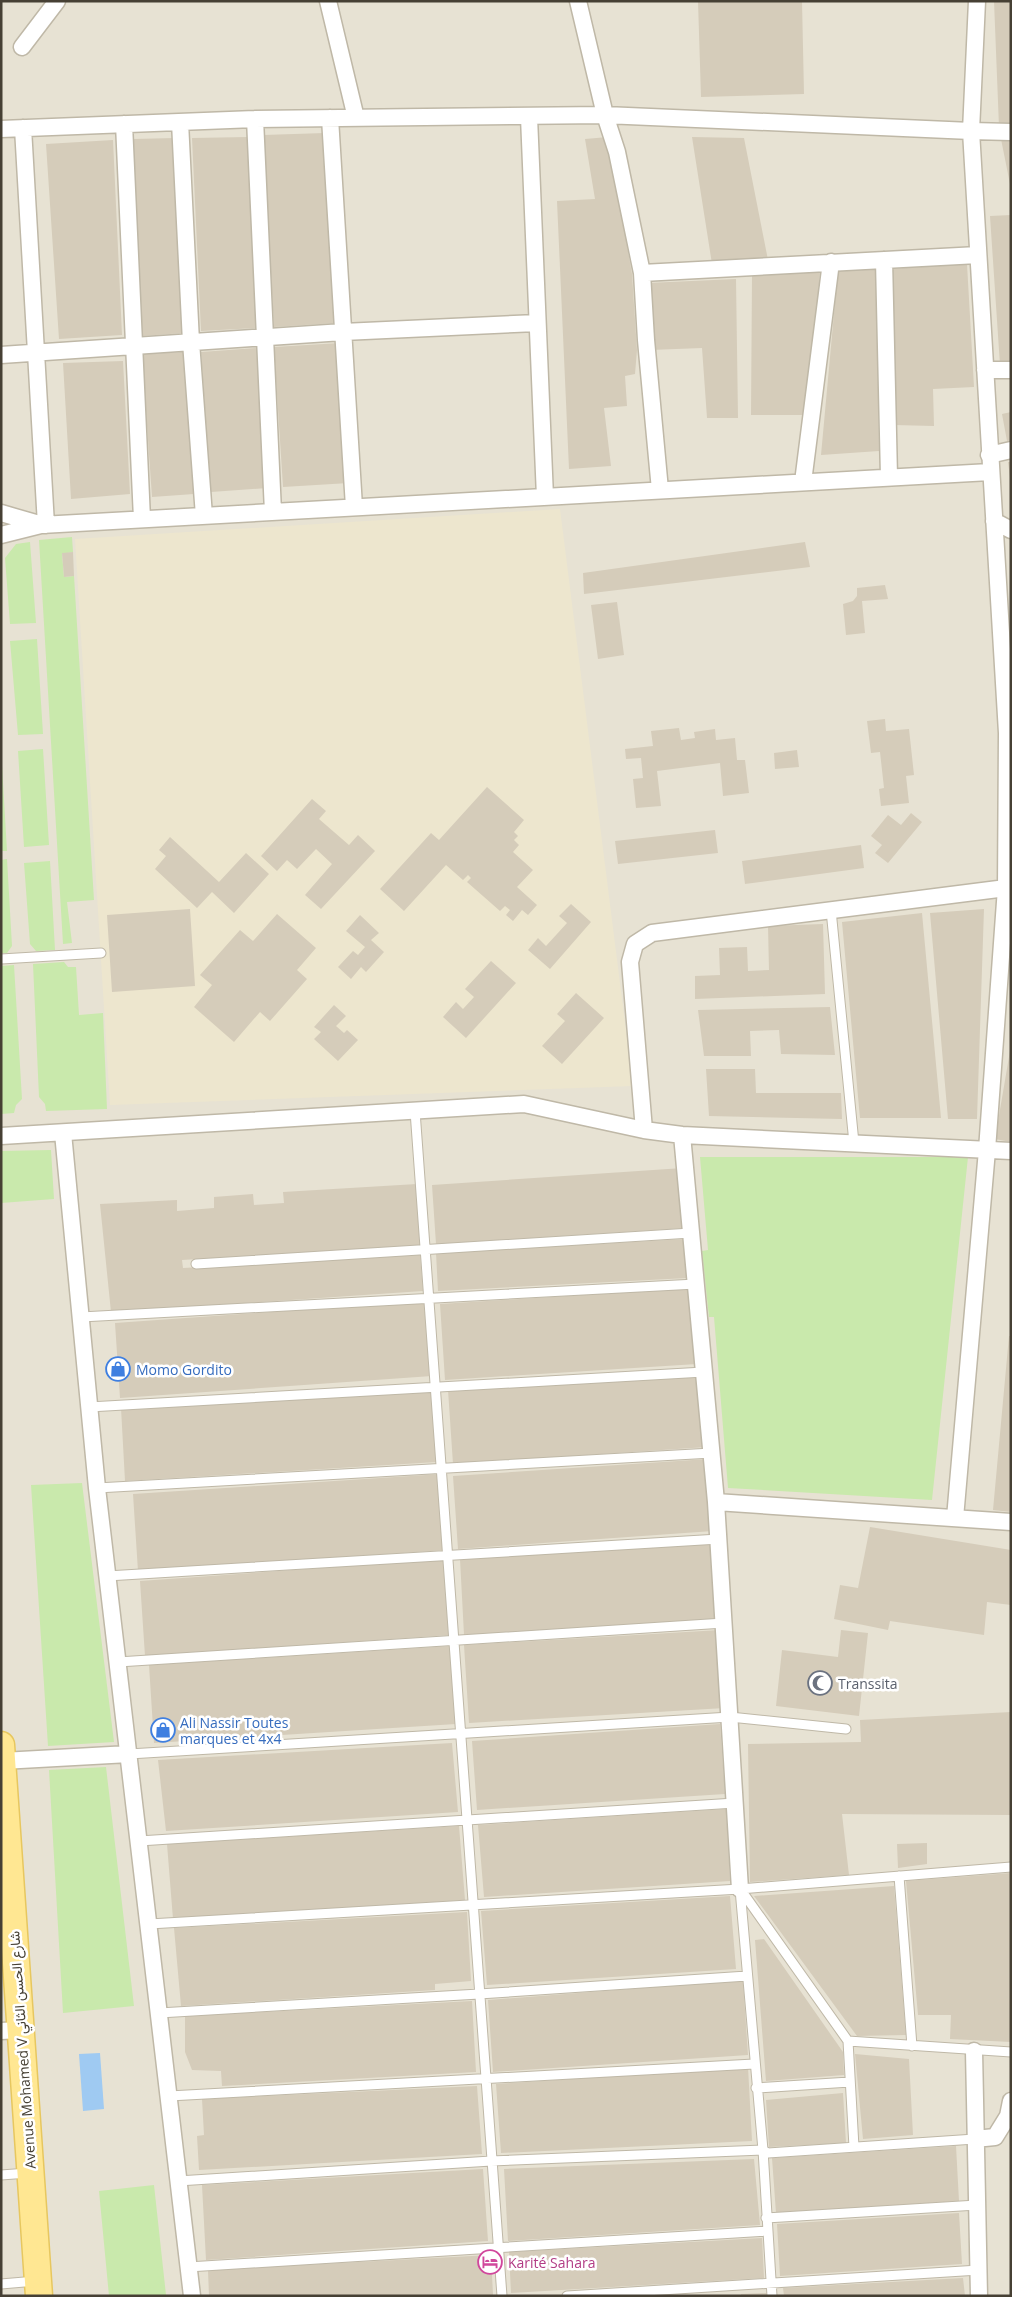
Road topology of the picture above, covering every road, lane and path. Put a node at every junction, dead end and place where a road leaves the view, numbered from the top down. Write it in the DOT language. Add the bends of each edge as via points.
graph roads {
  1 [pos="57,1"];
  2 [pos="328,1"];
  3 [pos="578,1"];
  4 [pos="977,1"];
  5 [pos="22,48"];
  6 [pos="605,116"];
  7 [pos="529,117"];
  8 [pos="330,118"];
  9 [pos="356,118"];
  10 [pos="255,119"];
  11 [pos="180,122"];
  12 [pos="124,124"];
  13 [pos="23,128"];
  14 [pos="1,129"];
  15 [pos="971,131"];
  16 [pos="1011,132"];
  17 [pos="978,255"];
  18 [pos="884,260"];
  19 [pos="831,262"];
  20 [pos="642,273"];
  21 [pos="538,324"];
  22 [pos="343,332"];
  23 [pos="265,337"];
  24 [pos="191,342"];
  25 [pos="134,346"];
  26 [pos="36,353"];
  27 [pos="1,355"];
  28 [pos="985,370"];
  29 [pos="1011,370"];
  30 [pos="1011,450"];
  31 [pos="990,455"];
  32 [pos="990,472"];
  33 [pos="889,477"];
  34 [pos="804,482"];
  35 [pos="660,490"];
  36 [pos="545,496"];
  37 [pos="354,507"];
  38 [pos="273,512"];
  39 [pos="1,514"];
  40 [pos="204,516"];
  41 [pos="142,519"];
  42 [pos="994,521"];
  43 [pos="44,525"];
  44 [pos="1011,530"];
  45 [pos="1,535"];
  46 [pos="1009,734"];
  47 [pos="1006,888"];
  48 [pos="831,910"];
  49 [pos="101,952"];
  50 [pos="1,959"];
  51 [pos="415,1111"];
  52 [pos="644,1130"];
  53 [pos="63,1133"];
  54 [pos="682,1135"];
  55 [pos="1,1136"];
  56 [pos="854,1143"];
  57 [pos="987,1150"];
  58 [pos="1011,1151"];
  59 [pos="691,1234"];
  60 [pos="425,1250"];
  61 [pos="196,1264"];
  62 [pos="696,1284"];
  63 [pos="429,1298"];
  64 [pos="81,1316"];
  65 [pos="704,1372"];
  66 [pos="435,1387"];
  67 [pos="90,1407"];
  68 [pos="712,1453"];
  69 [pos="441,1469"];
  70 [pos="97,1488"];
  71 [pos="716,1502"];
  72 [pos="955,1518"];
  73 [pos="1011,1522"];
  74 [pos="719,1539"];
  75 [pos="448,1555"];
  76 [pos="107,1576"];
  77 [pos="724,1623"];
  78 [pos="454,1640"];
  79 [pos="118,1662"];
  80 [pos="730,1717"];
  81 [pos="846,1729"];
  82 [pos="460,1733"];
  83 [pos="2,1753"];
  84 [pos="129,1754"];
  85 [pos="3,1790"];
  86 [pos="735,1803"];
  87 [pos="467,1820"];
  88 [pos="139,1841"];
  89 [pos="1011,1867"];
  90 [pos="899,1876"];
  91 [pos="740,1889"];
  92 [pos="7,1900"];
  93 [pos="473,1905"];
  94 [pos="149,1924"];
  95 [pos="747,1976"];
  96 [pos="480,1994"];
  97 [pos="159,2013"];
  98 [pos="11,2030"];
  99 [pos="848,2041"];
  100 [pos="912,2046"];
  101 [pos="974,2051"];
  102 [pos="1011,2052"];
  103 [pos="754,2064"];
  104 [pos="486,2079"];
  105 [pos="850,2082"];
  106 [pos="756,2088"];
  107 [pos="169,2096"];
  108 [pos="1011,2101"];
  109 [pos="975,2139"];
  110 [pos="854,2147"];
  111 [pos="763,2150"];
  112 [pos="491,2161"];
  113 [pos="30,2173"];
  114 [pos="1,2175"];
  115 [pos="178,2181"];
  116 [pos="977,2205"];
  117 [pos="766,2218"];
  118 [pos="767,2231"];
  119 [pos="498,2247"];
  120 [pos="188,2267"];
  121 [pos="979,2270"];
  122 [pos="1,2284"];
  123 [pos="772,2284"];
  124 [pos="39,2288"];
  125 [pos="192,2296"];
  126 [pos="502,2296"];
  127 [pos="567,2296"];
  128 [pos="772,2296"];
  129 [pos="979,2296"];
  1 -- 5 [label="street"];
  2 -- 9 [label="street"];
  3 -- 6 [label="street"];
  4 -- 15 [label="street"];
  6 -- 7 [label="street"];
  6 -- 15 [label="street"];
  6 -- 20 [label="street" via="617,152"];
  7 -- 9 [label="street"];
  7 -- 21 [label="street"];
  8 -- 9 [label="street"];
  8 -- 10 [label="street"];
  8 -- 22 [label="street"];
  10 -- 11 [label="street"];
  10 -- 23 [label="street"];
  11 -- 12 [label="street"];
  11 -- 24 [label="street"];
  12 -- 13 [label="street"];
  12 -- 25 [label="street"];
  13 -- 14 [label="street"];
  13 -- 26 [label="street"];
  15 -- 16 [label="street"];
  15 -- 17 [label="street"];
  17 -- 18 [label="street"];
  17 -- 28 [label="street"];
  18 -- 19 [label="street"];
  18 -- 33 [label="street"];
  19 -- 20 [label="street"];
  19 -- 34 [label="street"];
  20 -- 35 [label="street"];
  21 -- 22 [label="street"];
  21 -- 36 [label="street"];
  22 -- 23 [label="street"];
  22 -- 37 [label="street"];
  23 -- 24 [label="street"];
  23 -- 38 [label="street"];
  24 -- 25 [label="street"];
  24 -- 40 [label="street"];
  25 -- 26 [label="street"];
  25 -- 41 [label="street"];
  26 -- 27 [label="street"];
  26 -- 43 [label="street"];
  28 -- 29 [label="street"];
  28 -- 31 [label="street"];
  30 -- 31 [label="street"];
  31 -- 32 [label="street"];
  32 -- 33 [label="street"];
  32 -- 42 [label="street"];
  33 -- 34 [label="street"];
  34 -- 35 [label="street"];
  35 -- 36 [label="street"];
  36 -- 37 [label="street"];
  37 -- 38 [label="street"];
  38 -- 40 [label="street"];
  39 -- 43 [label="street"];
  40 -- 41 [label="street"];
  41 -- 43 [label="street"];
  42 -- 44 [label="street"];
  42 -- 46 [label="street"];
  43 -- 45 [label="street"];
  46 -- 47 [label="street"];
  47 -- 48 [label="street"];
  47 -- 57 [label="street"];
  48 -- 52 [label="street" via="652,933 635,944 630,962"];
  48 -- 56 [label="lane"];
  49 -- 50 [label="lane"];
  51 -- 52 [label="street" via="524,1104"];
  51 -- 53 [label="street"];
  51 -- 60 [label="lane"];
  52 -- 54 [label="street"];
  53 -- 55 [label="street"];
  53 -- 64 [label="street"];
  54 -- 56 [label="street"];
  54 -- 59 [label="street"];
  56 -- 57 [label="street"];
  57 -- 58 [label="street"];
  57 -- 72 [label="street"];
  59 -- 60 [label="lane"];
  59 -- 62 [label="street"];
  60 -- 61 [label="lane"];
  60 -- 63 [label="lane"];
  62 -- 63 [label="lane"];
  62 -- 65 [label="street"];
  63 -- 64 [label="lane"];
  63 -- 66 [label="lane"];
  64 -- 67 [label="street"];
  65 -- 66 [label="lane"];
  65 -- 68 [label="street"];
  66 -- 67 [label="lane"];
  66 -- 69 [label="lane"];
  67 -- 70 [label="street"];
  68 -- 69 [label="lane"];
  68 -- 71 [label="street"];
  69 -- 70 [label="lane"];
  69 -- 75 [label="lane"];
  70 -- 76 [label="street"];
  71 -- 72 [label="street"];
  71 -- 74 [label="street"];
  72 -- 73 [label="street"];
  74 -- 75 [label="lane"];
  74 -- 77 [label="street"];
  75 -- 76 [label="lane"];
  75 -- 78 [label="lane"];
  76 -- 79 [label="street"];
  77 -- 78 [label="lane"];
  77 -- 80 [label="street"];
  78 -- 79 [label="lane"];
  78 -- 82 [label="lane"];
  79 -- 84 [label="street"];
  80 -- 81 [label="lane"];
  80 -- 82 [label="lane"];
  80 -- 86 [label="street"];
  82 -- 84 [label="lane"];
  82 -- 87 [label="lane"];
  83 -- 84 [label="street"];
  83 -- 85 [label="main road, Avenue Mohamed V شارع الحسن الثاني"];
  84 -- 88 [label="street"];
  85 -- 92 [label="main road, Avenue Mohamed V شارع الحسن الثاني"];
  86 -- 87 [label="lane"];
  86 -- 91 [label="street"];
  87 -- 88 [label="lane"];
  87 -- 93 [label="lane"];
  88 -- 94 [label="street"];
  89 -- 90 [label="lane"];
  90 -- 91 [label="lane"];
  90 -- 100 [label="lane"];
  91 -- 93 [label="lane"];
  91 -- 95 [label="lane"];
  91 -- 99 [label="lane"];
  92 -- 98 [label="main road, Avenue Mohamed V شارع الحسن الثاني"];
  93 -- 94 [label="lane"];
  93 -- 96 [label="lane"];
  94 -- 97 [label="street"];
  95 -- 96 [label="lane"];
  95 -- 103 [label="lane"];
  96 -- 97 [label="lane"];
  96 -- 104 [label="lane"];
  97 -- 107 [label="street"];
  98 -- 113 [label="main road, Avenue Mohamed V شارع الحسن الثاني"];
  99 -- 100 [label="lane"];
  99 -- 105 [label="lane"];
  100 -- 101 [label="lane"];
  101 -- 102 [label="lane"];
  101 -- 109 [label="street"];
  103 -- 104 [label="lane"];
  103 -- 106 [label="lane"];
  104 -- 107 [label="lane"];
  104 -- 112 [label="lane"];
  105 -- 106 [label="lane"];
  105 -- 110 [label="lane"];
  106 -- 111 [label="lane"];
  107 -- 115 [label="street"];
  108 -- 109 [label="street" via="1008,2116 995,2137"];
  109 -- 110 [label="lane"];
  109 -- 116 [label="street"];
  110 -- 111 [label="lane" via="768,2153"];
  111 -- 112 [label="lane"];
  111 -- 117 [label="lane"];
  112 -- 115 [label="lane"];
  112 -- 119 [label="lane"];
  113 -- 114 [label="lane"];
  113 -- 124 [label="main road, Avenue Mohamed V شارع الحسن الثاني"];
  115 -- 120 [label="street"];
  116 -- 117 [label="lane"];
  116 -- 121 [label="street"];
  117 -- 118 [label="lane"];
  118 -- 119 [label="lane"];
  118 -- 123 [label="lane"];
  119 -- 120 [label="lane"];
  119 -- 126 [label="lane"];
  120 -- 125 [label="street"];
  121 -- 123 [label="lane"];
  121 -- 129 [label="street"];
  122 -- 124 [label="lane"];
  123 -- 127 [label="lane"];
  123 -- 128 [label="lane"];
}
